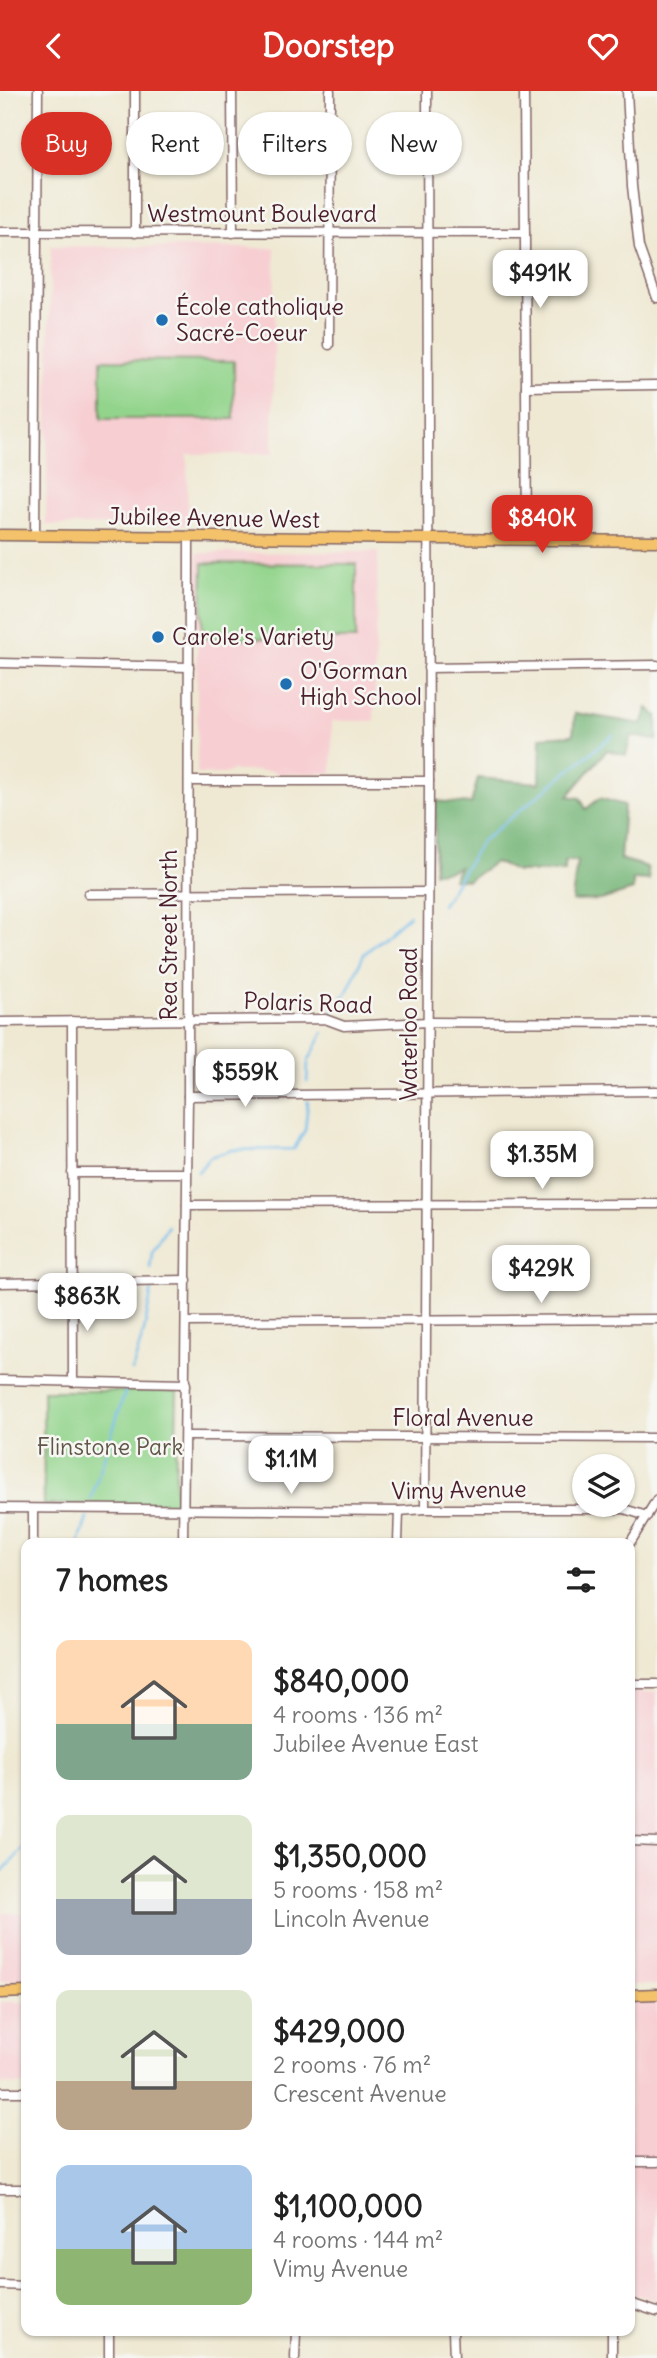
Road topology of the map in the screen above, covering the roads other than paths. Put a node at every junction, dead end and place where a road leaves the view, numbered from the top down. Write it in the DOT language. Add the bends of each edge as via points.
graph roads {
  1 [pos="38,91"];
  2 [pos="135,91"];
  3 [pos="232,91"];
  4 [pos="330,91"];
  5 [pos="427,91"];
  6 [pos="524,91"];
  7 [pos="627,91"];
  8 [pos="0,232"];
  9 [pos="37,233"];
  10 [pos="135,233"];
  11 [pos="233,233"];
  12 [pos="329,233"];
  13 [pos="426,233"];
  14 [pos="525,233"];
  15 [pos="657,299"];
  16 [pos="329,345"];
  17 [pos="657,385"];
  18 [pos="527,387"];
  19 [pos="0,535"];
  20 [pos="35,535"];
  21 [pos="189,537"];
  22 [pos="427,539"];
  23 [pos="527,540"];
  24 [pos="657,541"];
  25 [pos="0,663"];
  26 [pos="657,665"];
  27 [pos="189,667"];
  28 [pos="428,668"];
  29 [pos="189,781"];
  30 [pos="429,781"];
  31 [pos="428,892"];
  32 [pos="188,893"];
  33 [pos="88,894"];
  34 [pos="188,1020"];
  35 [pos="72,1021"];
  36 [pos="0,1022"];
  37 [pos="428,1022"];
  38 [pos="657,1023"];
  39 [pos="657,1091"];
  40 [pos="428,1094"];
  41 [pos="188,1096"];
  42 [pos="72,1173"];
  43 [pos="186,1173"];
  44 [pos="657,1204"];
  45 [pos="187,1205"];
  46 [pos="427,1206"];
  47 [pos="187,1280"];
  48 [pos="0,1283"];
  49 [pos="72,1283"];
  50 [pos="425,1319"];
  51 [pos="657,1319"];
  52 [pos="186,1322"];
  53 [pos="0,1380"];
  54 [pos="73,1382"];
  55 [pos="186,1384"];
  56 [pos="185,1436"];
  57 [pos="425,1437"];
  58 [pos="657,1438"];
  59 [pos="657,1499"];
  60 [pos="0,1508"];
  61 [pos="183,1509"];
  62 [pos="425,1509"];
  63 [pos="33,1510"];
  64 [pos="399,1511"];
  65 [pos="647,1516"];
  66 [pos="33,1538"];
  67 [pos="183,1538"];
  68 [pos="398,1538"];
  69 [pos="633,1538"];
  70 [pos="635,1684"];
  71 [pos="657,1684"];
  72 [pos="635,1841"];
  73 [pos="657,1842"];
  74 [pos="21,1992"];
  75 [pos="0,1993"];
  76 [pos="635,1994"];
  77 [pos="657,1994"];
  78 [pos="0,2092"];
  79 [pos="21,2092"];
  80 [pos="635,2162"];
  81 [pos="657,2162"];
  82 [pos="0,2189"];
  83 [pos="21,2189"];
  84 [pos="0,2285"];
  85 [pos="21,2286"];
  86 [pos="635,2305"];
  87 [pos="657,2312"];
  88 [pos="109,2336"];
  89 [pos="296,2336"];
  90 [pos="453,2336"];
  91 [pos="612,2336"];
  92 [pos="109,2358"];
  93 [pos="295,2358"];
  94 [pos="453,2358"];
  95 [pos="612,2358"];
  1 -- 9 [label="street"];
  2 -- 10 [label="street"];
  3 -- 11 [label="street"];
  4 -- 12 [label="street"];
  5 -- 13 [label="street, Waterloo Road"];
  6 -- 14 [label="street"];
  7 -- 15 [label="street" via="639,247"];
  8 -- 9 [label="street, Westmount Boulevard"];
  9 -- 10 [label="street, Westmount Boulevard"];
  9 -- 20 [label="street"];
  10 -- 11 [label="street, Westmount Boulevard"];
  11 -- 12 [label="street, Westmount Boulevard"];
  12 -- 13 [label="street, Westmount Boulevard"];
  12 -- 16 [label="street"];
  13 -- 14 [label="street, Westmount Boulevard"];
  13 -- 22 [label="street, Waterloo Road"];
  14 -- 18 [label="street"];
  17 -- 18 [label="street"];
  18 -- 23 [label="street"];
  19 -- 20 [label="main road, Jubilee Avenue West"];
  20 -- 21 [label="main road, Jubilee Avenue West"];
  21 -- 22 [label="main road, Jubilee Avenue West"];
  21 -- 27 [label="street, Rea Street North"];
  22 -- 23 [label="main road, Jubilee Avenue West"];
  22 -- 28 [label="street, Waterloo Road"];
  23 -- 24 [label="main road, Jubilee Avenue West"];
  25 -- 27 [label="street"];
  26 -- 28 [label="street"];
  27 -- 29 [label="street, Rea Street North"];
  28 -- 30 [label="street, Waterloo Road"];
  29 -- 30 [label="street"];
  29 -- 32 [label="street, Rea Street North"];
  30 -- 31 [label="street, Waterloo Road"];
  31 -- 32 [label="street"];
  31 -- 37 [label="street, Waterloo Road"];
  32 -- 33 [label="street"];
  32 -- 34 [label="street, Rea Street North"];
  34 -- 35 [label="street, Polaris Road"];
  34 -- 37 [label="street, Polaris Road" via="325,1019 344,1025"];
  34 -- 41 [label="street, Rea Street North"];
  35 -- 36 [label="street, Polaris Road"];
  35 -- 42 [label="street"];
  37 -- 38 [label="street, Polaris Road"];
  37 -- 40 [label="street, Waterloo Road"];
  39 -- 40 [label="street"];
  40 -- 41 [label="street"];
  40 -- 46 [label="street, Waterloo Road"];
  41 -- 43 [label="street, Rea Street North"];
  42 -- 43 [label="street"];
  42 -- 49 [label="street"];
  43 -- 45 [label="street, Rea Street North"];
  44 -- 46 [label="street"];
  45 -- 46 [label="street"];
  45 -- 47 [label="street, Rea Street North"];
  46 -- 50 [label="street, Waterloo Road"];
  47 -- 49 [label="street"];
  47 -- 52 [label="street, Rea Street North"];
  48 -- 49 [label="street"];
  49 -- 54 [label="street"];
  50 -- 51 [label="street"];
  50 -- 52 [label="street"];
  50 -- 57 [label="street, Waterloo Road"];
  52 -- 55 [label="street, Rea Street North"];
  53 -- 54 [label="street"];
  54 -- 55 [label="street"];
  55 -- 56 [label="street, Rea Street North"];
  56 -- 57 [label="street, Floral Avenue"];
  56 -- 61 [label="street, Rea Street North"];
  57 -- 58 [label="street, Floral Avenue"];
  57 -- 62 [label="street, Waterloo Road"];
  59 -- 65 [label="street"];
  60 -- 63 [label="street, Vimy Avenue"];
  61 -- 63 [label="street, Vimy Avenue"];
  61 -- 64 [label="street, Vimy Avenue"];
  61 -- 67 [label="street, Rea Street North"];
  62 -- 64 [label="street, Vimy Avenue"];
  62 -- 65 [label="street, Vimy Avenue" via="624,1509"];
  63 -- 66 [label="street"];
  64 -- 68 [label="street"];
  65 -- 69 [label="street"];
  70 -- 71 [label="street"];
  72 -- 73 [label="street"];
  74 -- 75 [label="main road"];
  76 -- 77 [label="main road"];
  78 -- 79 [label="street"];
  80 -- 81 [label="street"];
  82 -- 83 [label="street"];
  84 -- 85 [label="street"];
  86 -- 87 [label="street"];
  88 -- 92 [label="street"];
  89 -- 93 [label="street"];
  90 -- 94 [label="street"];
  91 -- 95 [label="street"];
}
